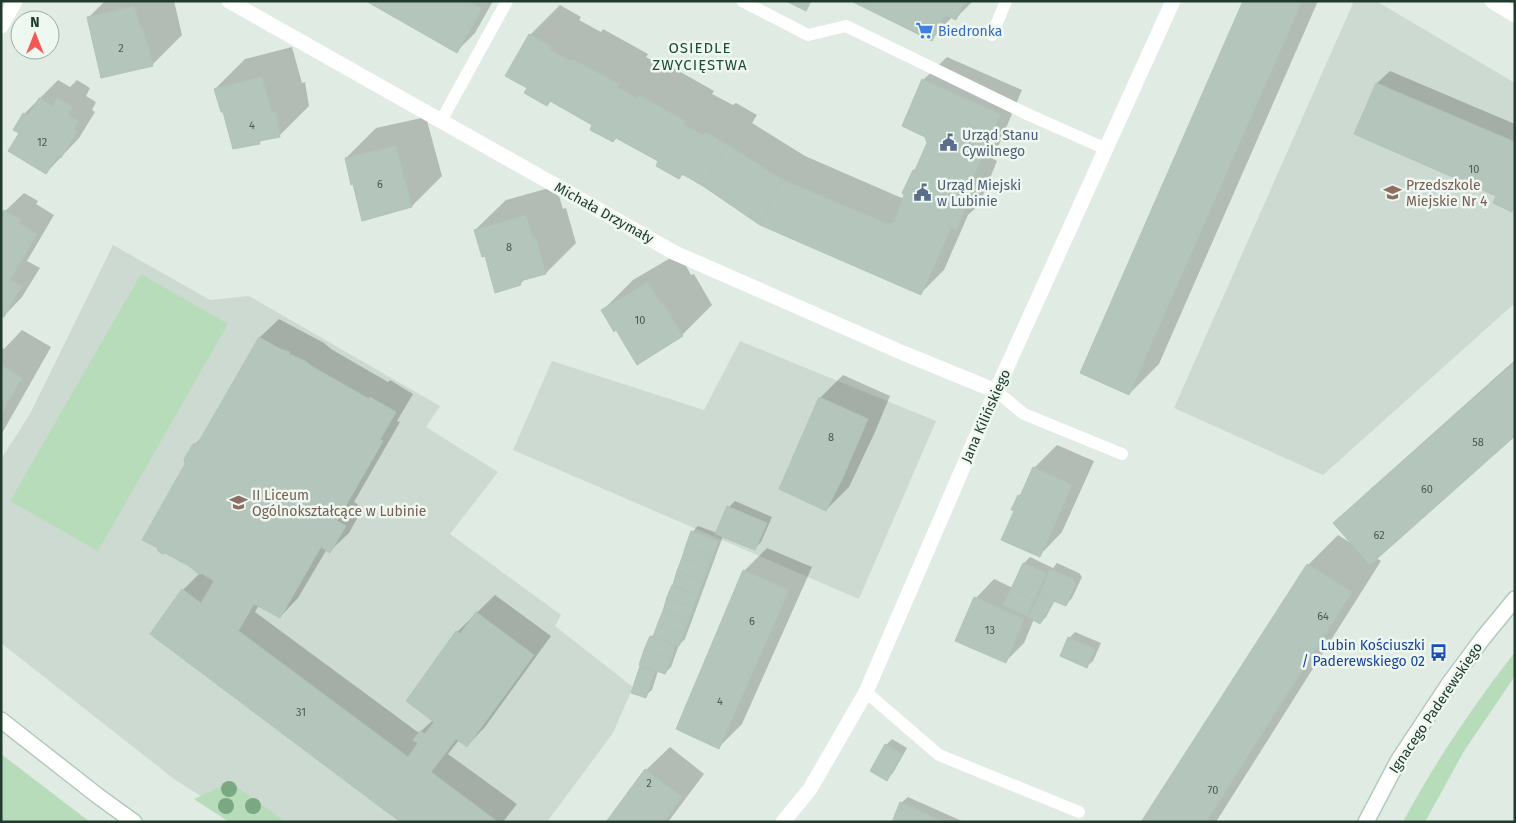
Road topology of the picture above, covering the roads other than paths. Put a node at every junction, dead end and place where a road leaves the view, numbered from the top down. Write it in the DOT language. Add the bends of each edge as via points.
graph roads {
  1 [pos="15,1"];
  2 [pos="229,1"];
  3 [pos="507,1"];
  4 [pos="742,1"];
  5 [pos="1006,1"];
  6 [pos="1173,1"];
  7 [pos="1492,1"];
  8 [pos="1515,16"];
  9 [pos="1,26"];
  10 [pos="992,35"];
  11 [pos="441,121"];
  12 [pos="1106,149"];
  13 [pos="996,391"];
  14 [pos="1122,454"];
  15 [pos="1515,599"];
  16 [pos="866,692"];
  17 [pos="1,720"];
  18 [pos="1079,812"];
  19 [pos="134,822"];
  20 [pos="783,822"];
  21 [pos="1366,822"];
  1 -- 9 [label="street"];
  2 -- 11 [label="street, Michała Drzymały"];
  3 -- 11 [label="lane"];
  4 -- 12 [label="lane" via="808,35 846,26"];
  5 -- 10 [label="lane"];
  6 -- 12 [label="street, Jana Kilińskiego"];
  7 -- 8 [label="street"];
  11 -- 13 [label="street, Michała Drzymały" via="675,252"];
  12 -- 13 [label="street, Jana Kilińskiego"];
  13 -- 14 [label="lane" via="1024,414"];
  13 -- 16 [label="street, Jana Kilińskiego"];
  15 -- 21 [label="street, Ignacego Paderewskiego" via="1451,680 1398,761"];
  16 -- 18 [label="lane" via="939,755"];
  16 -- 20 [label="street, Jana Kilińskiego" via="810,789"];
  17 -- 19 [label="street"];
}
